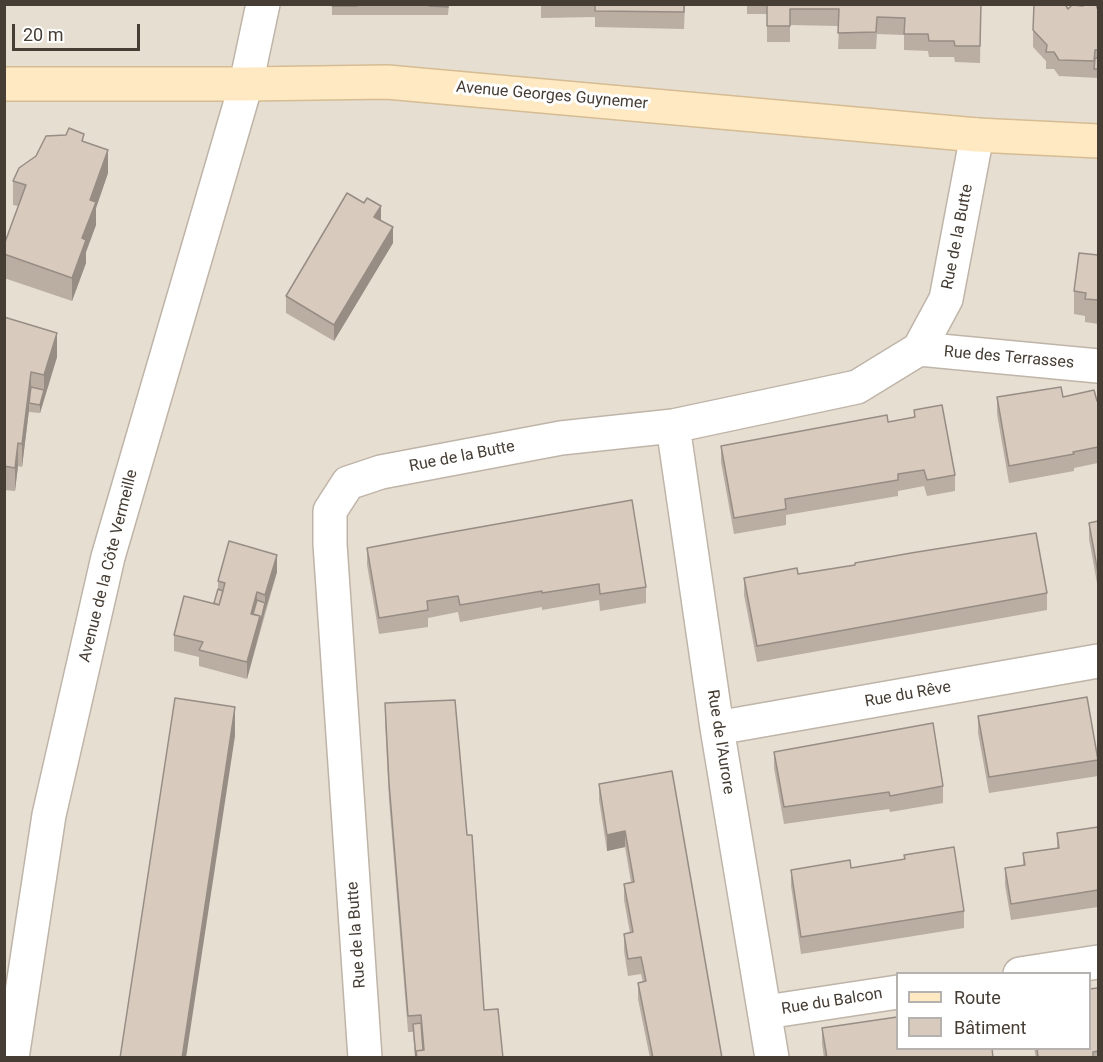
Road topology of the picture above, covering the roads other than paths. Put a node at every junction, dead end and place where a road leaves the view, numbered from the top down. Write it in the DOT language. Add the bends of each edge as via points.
graph roads {
  1 [pos="263,4"];
  2 [pos="4,84"];
  3 [pos="246,84"];
  4 [pos="977,135"];
  5 [pos="1098,141"];
  6 [pos="919,349"];
  7 [pos="1098,366"];
  8 [pos="673,426"];
  9 [pos="1098,661"];
  10 [pos="717,728"];
  11 [pos="1098,962"];
  12 [pos="1033,972"];
  13 [pos="896,992"];
  14 [pos="766,1012"];
  15 [pos="12,1058"];
  16 [pos="365,1058"];
  17 [pos="772,1058"];
  1 -- 3 [label="street, Avenue de la Côte Vermeille"];
  2 -- 3 [label="street, Avenue Georges Guynemer"];
  3 -- 4 [label="street, Avenue Georges Guynemer" via="387,81"];
  3 -- 15 [label="street, Avenue de la Côte Vermeille" via="108,557 49,815"];
  4 -- 5 [label="street, Avenue Georges Guynemer"];
  4 -- 6 [label="street, Rue de la Butte" via="946,299"];
  6 -- 7 [label="street, Rue des Terrasses"];
  6 -- 8 [label="street, Rue de la Butte" via="857,387"];
  8 -- 10 [label="street, Rue de l'Aurore"];
  8 -- 16 [label="street, Rue de la Butte" via="561,438 381,472 348,483 330,511"];
  9 -- 10 [label="street, Rue du Rêve"];
  10 -- 14 [label="street, Rue de l'Aurore"];
  11 -- 12 [label="street"];
  13 -- 14 [label="street, Rue du Balcon"];
  14 -- 17 [label="street, Rue de l'Aurore"];
}
